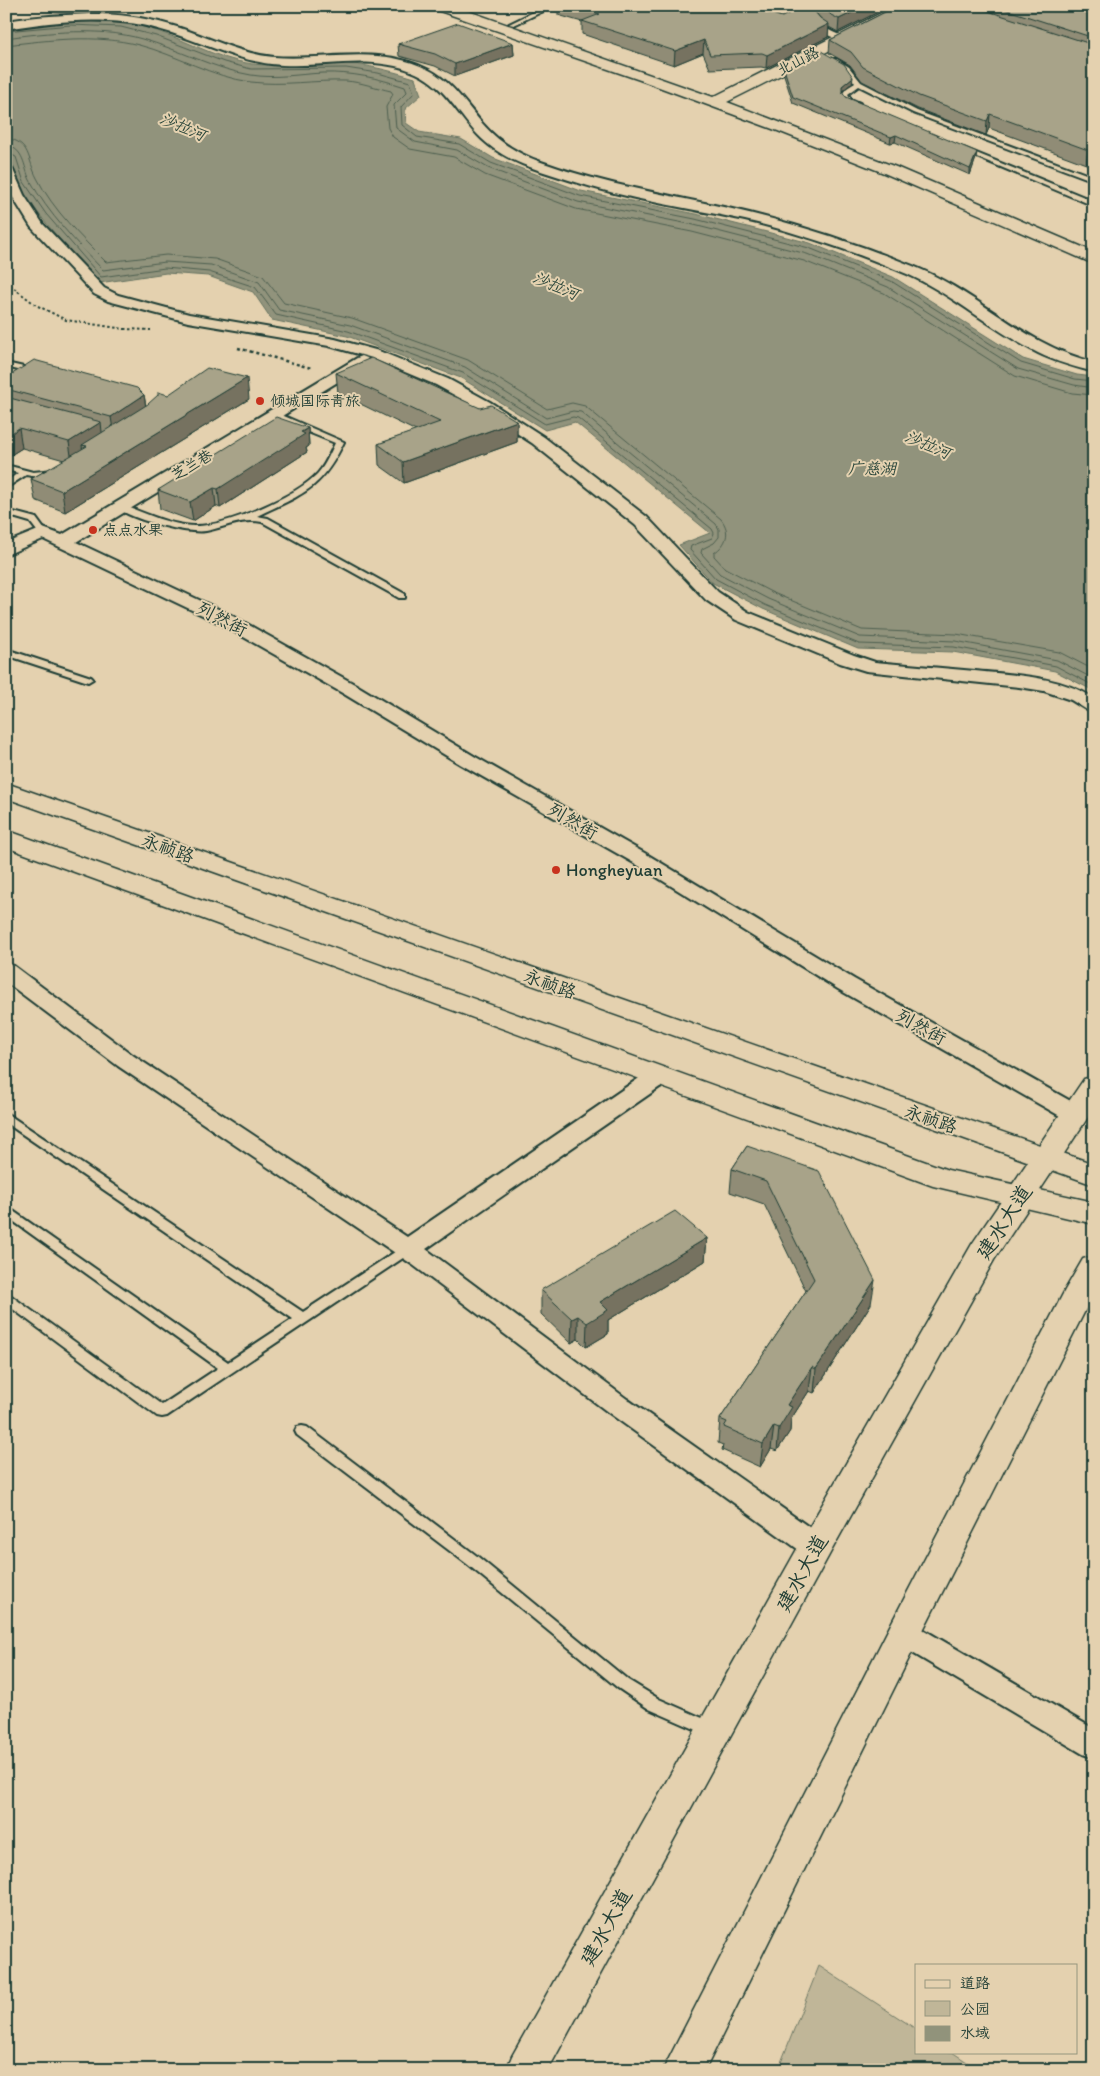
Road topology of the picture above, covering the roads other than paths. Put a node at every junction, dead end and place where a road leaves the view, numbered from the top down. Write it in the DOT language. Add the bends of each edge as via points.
graph roads {
  1 [pos="439,6"];
  2 [pos="462,6"];
  3 [pos="552,6"];
  4 [pos="808,6"];
  5 [pos="907,6"];
  6 [pos="512,24"];
  7 [pos="6,25"];
  8 [pos="844,38"];
  9 [pos="818,51"];
  10 [pos="859,83"];
  11 [pos="720,99"];
  12 [pos="866,108"];
  13 [pos="955,146"];
  14 [pos="6,170"];
  15 [pos="1094,179"];
  16 [pos="1094,204"];
  17 [pos="26,209"];
  18 [pos="6,210"];
  19 [pos="1094,248"];
  20 [pos="1094,259"];
  21 [pos="374,354"];
  22 [pos="6,364"];
  23 [pos="1094,367"];
  24 [pos="43,374"];
  25 [pos="274,415"];
  26 [pos="6,467"];
  27 [pos="61,471"];
  28 [pos="24,472"];
  29 [pos="6,486"];
  30 [pos="122,508"];
  31 [pos="6,512"];
  32 [pos="248,517"];
  33 [pos="43,533"];
  34 [pos="63,542"];
  35 [pos="6,550"];
  36 [pos="402,596"];
  37 [pos="6,652"];
  38 [pos="88,679"];
  39 [pos="1094,706"];
  40 [pos="6,790"];
  41 [pos="6,838"];
  42 [pos="6,971"];
  43 [pos="659,1076"];
  44 [pos="1094,1086"];
  45 [pos="1075,1114"];
  46 [pos="6,1117"];
  47 [pos="1045,1158"];
  48 [pos="1094,1175"];
  49 [pos="1020,1196"];
  50 [pos="6,1210"];
  51 [pos="1094,1213"];
  52 [pos="408,1250"];
  53 [pos="1094,1268"];
  54 [pos="6,1297"];
  55 [pos="303,1320"];
  56 [pos="228,1369"];
  57 [pos="302,1430"];
  58 [pos="816,1547"];
  59 [pos="904,1633"];
  60 [pos="714,1731"];
  61 [pos="1094,1745"];
  62 [pos="526,2070"];
  63 [pos="683,2070"];
  1 -- 11 [label="main road"];
  2 -- 6 [label="main road"];
  3 -- 6 [label="lane"];
  4 -- 8 [label="lane" via="810,14 826,34"];
  5 -- 8 [label="main road, 北山路"];
  6 -- 11 [label="main road"];
  7 -- 23 [label="street" via="61,19 131,20 161,25 267,60 374,59 412,67 443,83 495,144 522,158 586,181 757,219 850,247 916,273 1051,355"];
  8 -- 9 [label="main road, 北山路"];
  9 -- 10 [label="lane" via="847,68"];
  9 -- 11 [label="main road, 北山路"];
  10 -- 12 [label="lane" via="846,92 846,97"];
  10 -- 15 [label="lane" via="915,112"];
  11 -- 19 [label="main road" via="894,162"];
  11 -- 20 [label="main road"];
  13 -- 16 [label="lane"];
  14 -- 17 [label="street"];
  17 -- 18 [label="street"];
  17 -- 21 [label="street" via="38,228 90,284 113,298 188,318 313,338"];
  21 -- 25 [label="street, 芝兰巷"];
  21 -- 39 [label="street" via="442,382 538,440 641,521 712,596 742,616 847,660 873,667 1038,684 1062,690"];
  22 -- 24 [label="lane"];
  25 -- 30 [label="street, 芝兰巷"];
  25 -- 32 [label="lane" via="340,442 320,476 297,494"];
  26 -- 28 [label="lane"];
  27 -- 28 [label="lane" via="44,474"];
  28 -- 29 [label="lane"];
  30 -- 32 [label="lane" via="194,529 211,528"];
  30 -- 34 [label="street, 芝兰巷"];
  31 -- 33 [label="lane" via="33,520"];
  32 -- 36 [label="lane" via="265,520"];
  33 -- 34 [label="street"];
  33 -- 35 [label="street"];
  34 -- 45 [label="street, 列然街" via="225,619 351,690 846,984"];
  37 -- 38 [label="lane"];
  40 -- 47 [label="main road, 永祯路"];
  41 -- 43 [label="main road"];
  42 -- 52 [label="street" via="126,1061"];
  43 -- 49 [label="main road" via="943,1180"];
  43 -- 52 [label="street"];
  44 -- 45 [label="main road, 建水大道"];
  45 -- 47 [label="main road, 建水大道"];
  46 -- 55 [label="lane"];
  47 -- 48 [label="main road, 永祯路"];
  47 -- 49 [label="main road, 建水大道"];
  49 -- 51 [label="main road"];
  49 -- 58 [label="main road, 建水大道" via="983,1252"];
  50 -- 56 [label="lane"];
  52 -- 55 [label="lane"];
  52 -- 58 [label="street" via="618,1406"];
  53 -- 59 [label="main road"];
  54 -- 56 [label="lane" via="162,1412"];
  55 -- 56 [label="lane"];
  57 -- 60 [label="lane" via="472,1560 623,1684 654,1704"];
  58 -- 60 [label="main road, 建水大道"];
  59 -- 61 [label="street"];
  59 -- 63 [label="main road"];
  60 -- 62 [label="main road, 建水大道"];
}
